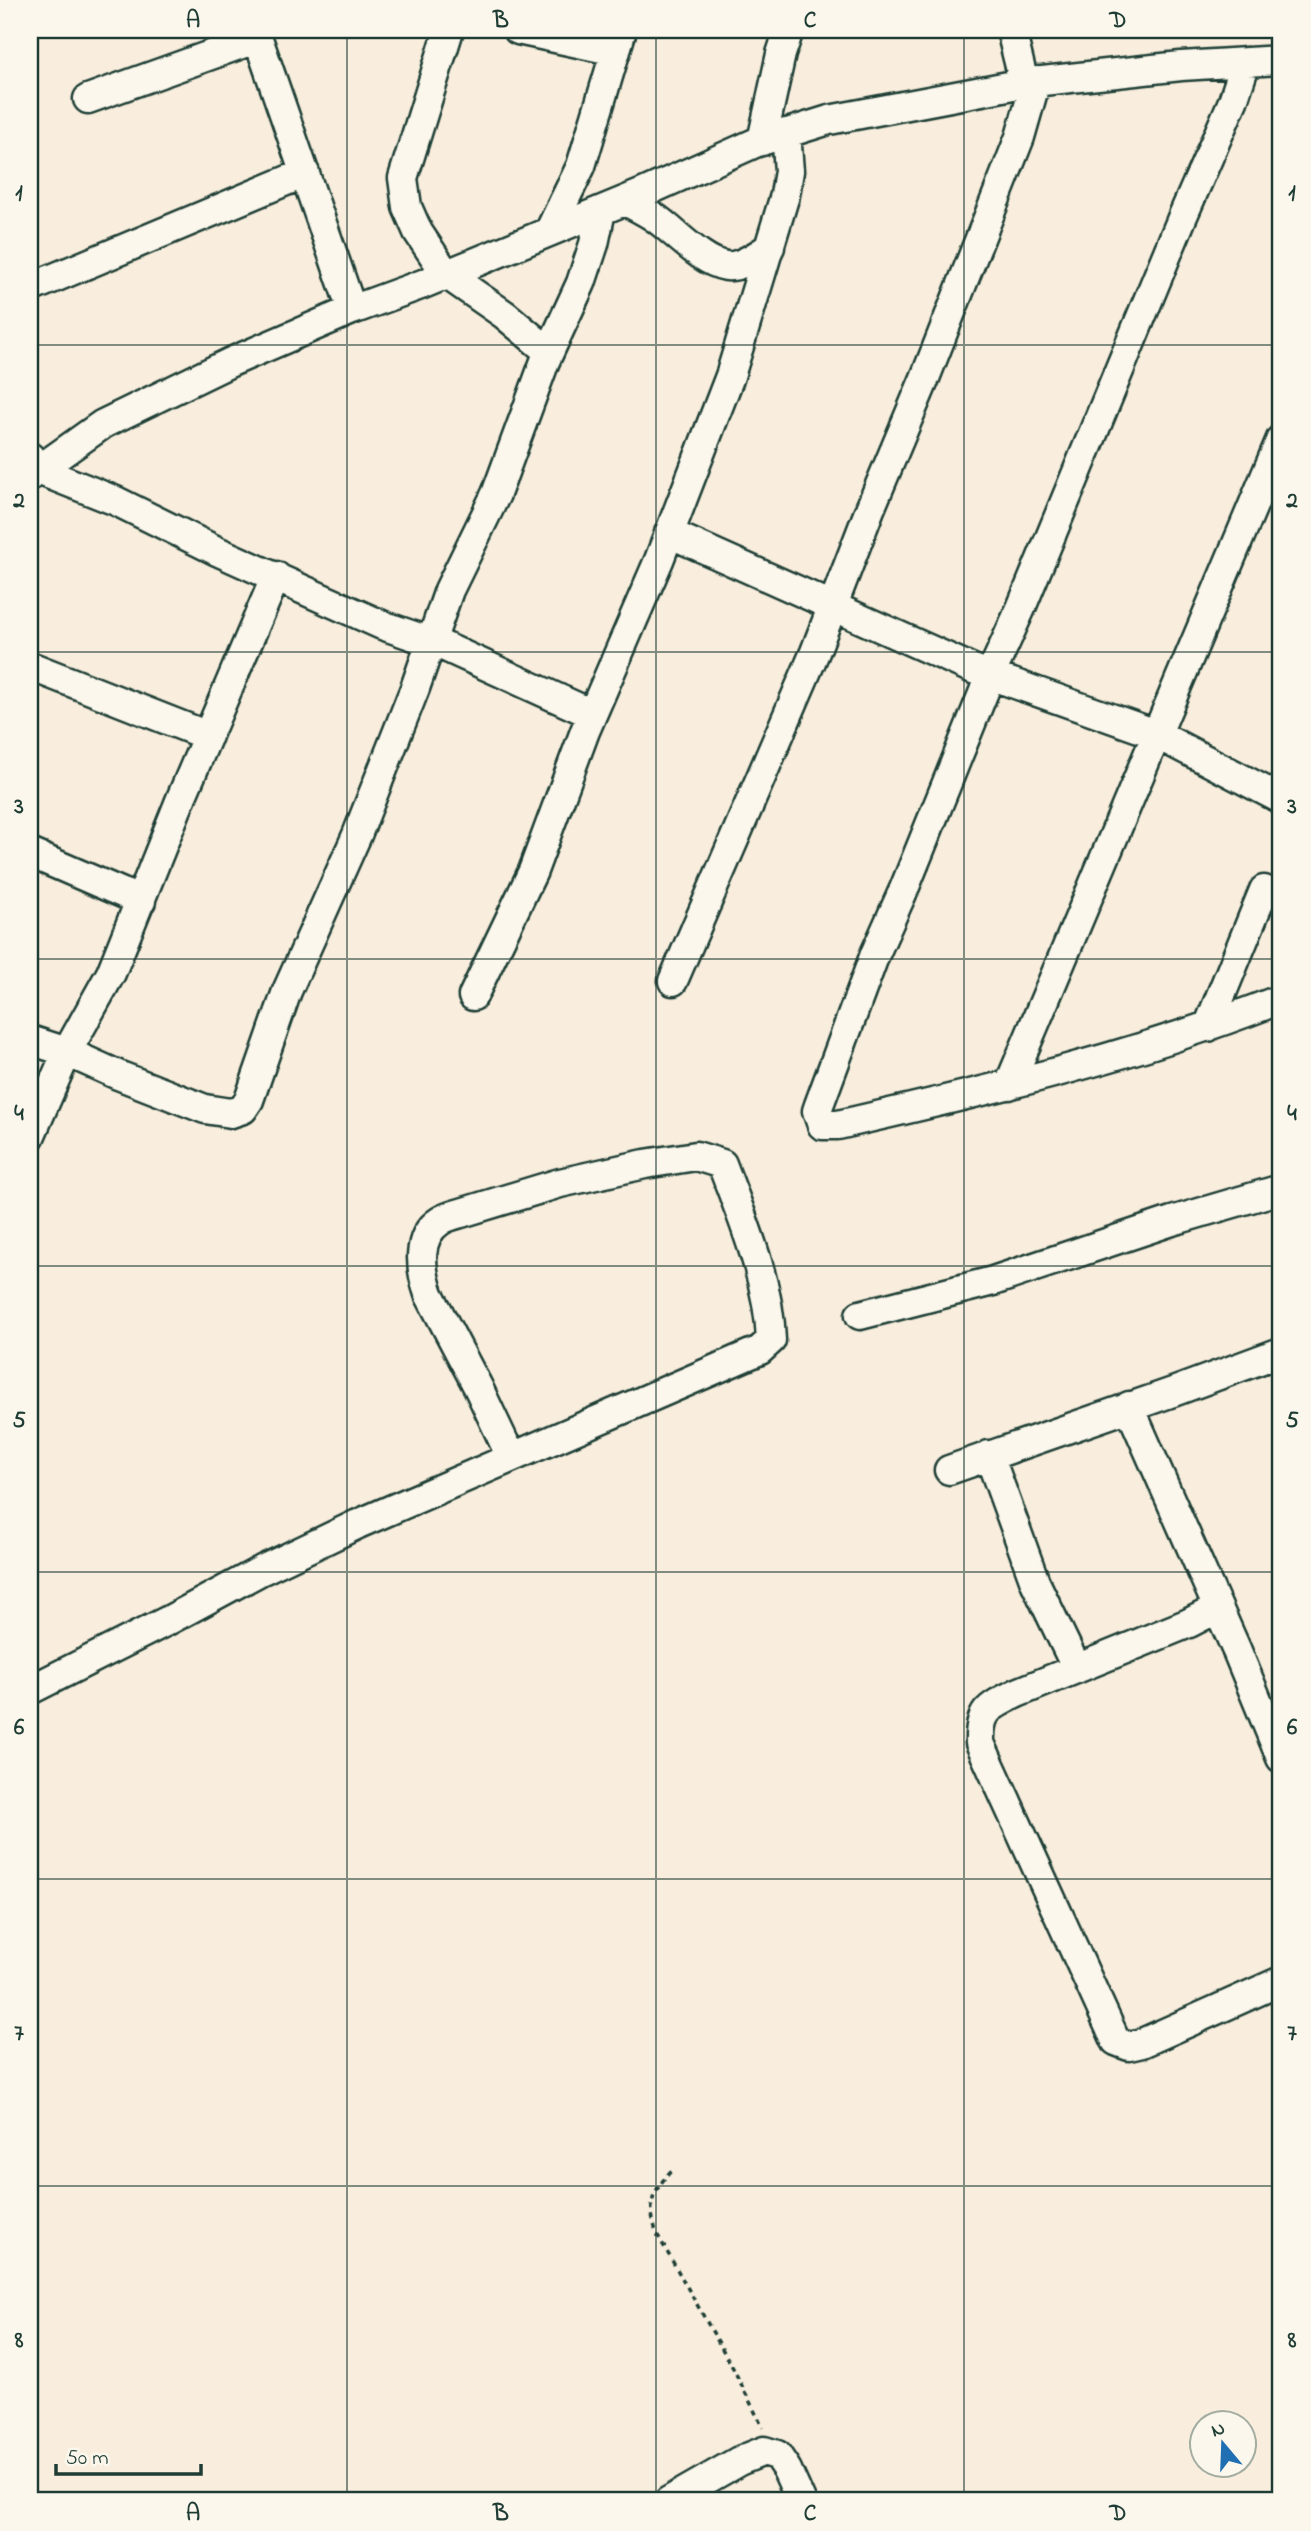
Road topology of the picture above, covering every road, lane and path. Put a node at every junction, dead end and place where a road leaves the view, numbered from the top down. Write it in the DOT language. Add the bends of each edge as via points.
graph roads {
  1 [pos="449,30"];
  2 [pos="517,30"];
  3 [pos="789,30"];
  4 [pos="1011,30"];
  5 [pos="257,34"];
  6 [pos="619,40"];
  7 [pos="1281,60"];
  8 [pos="1246,62"];
  9 [pos="1030,82"];
  10 [pos="88,99"];
  11 [pos="774,137"];
  12 [pos="305,173"];
  13 [pos="613,206"];
  14 [pos="549,232"];
  15 [pos="770,247"];
  16 [pos="446,274"];
  17 [pos="30,288"];
  18 [pos="352,310"];
  19 [pos="549,352"];
  20 [pos="1281,439"];
  21 [pos="33,468"];
  22 [pos="669,533"];
  23 [pos="276,576"];
  24 [pos="833,606"];
  25 [pos="430,642"];
  26 [pos="30,666"];
  27 [pos="991,674"];
  28 [pos="592,714"];
  29 [pos="1156,734"];
  30 [pos="208,736"];
  31 [pos="1281,799"];
  32 [pos="30,853"];
  33 [pos="1264,890"];
  34 [pos="141,901"];
  35 [pos="673,981"];
  36 [pos="472,996"];
  37 [pos="1281,999"];
  38 [pos="1208,1027"];
  39 [pos="30,1040"];
  40 [pos="67,1052"];
  41 [pos="1009,1085"];
  42 [pos="30,1137"];
  43 [pos="1281,1189"];
  44 [pos="860,1315"];
  45 [pos="1281,1352"];
  46 [pos="1129,1406"];
  47 [pos="989,1455"];
  48 [pos="511,1457"];
  49 [pos="949,1470"];
  50 [pos="1218,1608"];
  51 [pos="1077,1669"];
  52 [pos="30,1690"];
  53 [pos="1281,1758"];
  54 [pos="1281,1981"];
  55 [pos="671,2171"];
  56 [pos="777,2455"];
  57 [pos="669,2501"];
  58 [pos="801,2501"];
  1 -- 16 [label="street" via="403,178 407,206 418,232"];
  2 -- 6 [label="street"];
  3 -- 11 [label="street" via="781,54"];
  4 -- 9 [label="street"];
  5 -- 10 [label="street"];
  5 -- 12 [label="street"];
  6 -- 14 [label="street" via="581,166"];
  7 -- 8 [label="street"];
  8 -- 9 [label="street"];
  8 -- 27 [label="street"];
  9 -- 11 [label="street" via="829,120"];
  9 -- 24 [label="street" via="1020,138 1007,173"];
  11 -- 13 [label="street"];
  11 -- 15 [label="street" via="789,170"];
  12 -- 17 [label="street"];
  12 -- 18 [label="street"];
  13 -- 14 [label="street"];
  13 -- 15 [label="street" via="654,217 719,264 743,262"];
  13 -- 19 [label="street"];
  14 -- 16 [label="street"];
  15 -- 22 [label="street" via="730,376"];
  16 -- 18 [label="street"];
  16 -- 19 [label="street"];
  18 -- 21 [label="street" via="103,424"];
  19 -- 25 [label="street" via="496,494 449,590"];
  20 -- 29 [label="street"];
  21 -- 23 [label="street" via="116,501"];
  22 -- 24 [label="street"];
  22 -- 28 [label="street"];
  23 -- 25 [label="street"];
  23 -- 30 [label="street"];
  24 -- 27 [label="street"];
  24 -- 35 [label="street"];
  25 -- 28 [label="street"];
  25 -- 40 [label="street" via="357,835 287,991 243,1109 231,1113 205,1109"];
  26 -- 30 [label="street"];
  27 -- 29 [label="street"];
  27 -- 41 [label="street" via="875,954 817,1111 822,1125 838,1125"];
  28 -- 36 [label="street" via="533,871"];
  29 -- 31 [label="street"];
  29 -- 41 [label="street"];
  30 -- 34 [label="street"];
  32 -- 34 [label="street"];
  33 -- 38 [label="street"];
  34 -- 40 [label="street" via="111,973"];
  37 -- 38 [label="street"];
  38 -- 41 [label="street"];
  39 -- 40 [label="street"];
  40 -- 42 [label="street"];
  43 -- 44 [label="street" via="993,1280"];
  45 -- 46 [label="street"];
  46 -- 47 [label="street"];
  46 -- 50 [label="street"];
  47 -- 49 [label="street"];
  47 -- 51 [label="street" via="1035,1581"];
  48 -- 48 [label="street" via="760,1350 771,1340 760,1275 722,1164 696,1156 605,1171 461,1213 430,1229 421,1258 426,1286"];
  48 -- 52 [label="street" via="298,1552"];
  50 -- 51 [label="street"];
  50 -- 53 [label="street"];
  51 -- 54 [label="street" via="990,1707 980,1728 980,1744 1116,2041 1129,2046 1142,2043"];
  55 -- 56 [label="path" via="651,2201 657,2234"];
  56 -- 57 [label="street" via="764,2451 739,2461"];
  56 -- 58 [label="street"];
}
